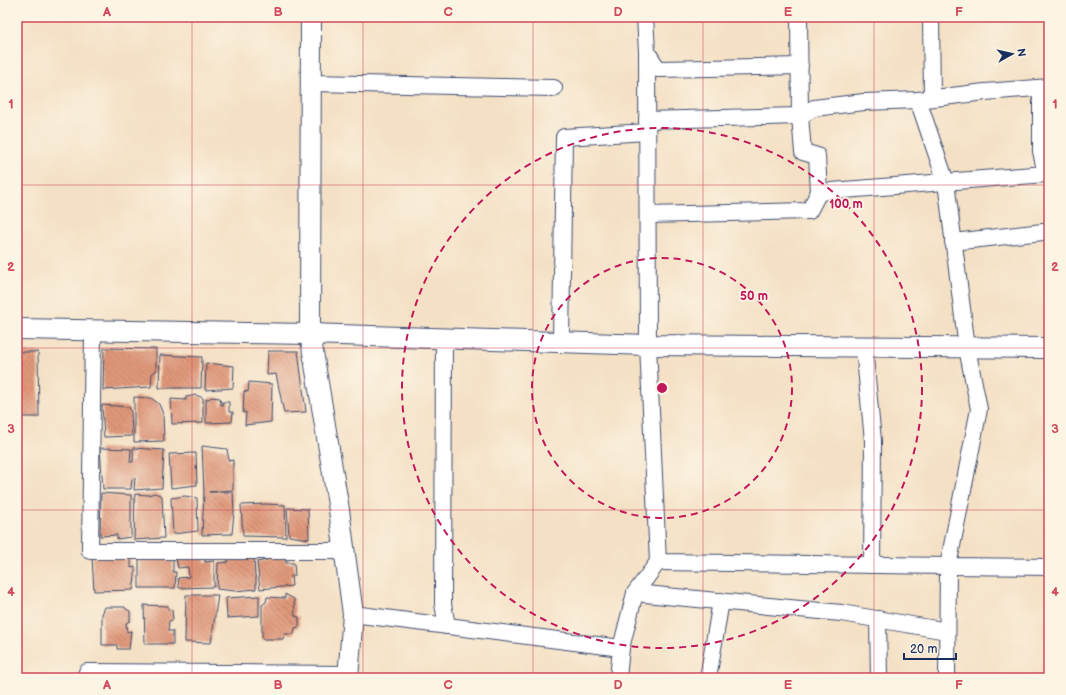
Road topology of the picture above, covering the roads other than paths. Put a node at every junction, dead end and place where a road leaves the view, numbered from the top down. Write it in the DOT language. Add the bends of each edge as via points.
graph roads {
  1 [pos="307,17"];
  2 [pos="645,17"];
  3 [pos="799,17"];
  4 [pos="931,17"];
  5 [pos="647,52"];
  6 [pos="800,66"];
  7 [pos="311,83"];
  8 [pos="554,88"];
  9 [pos="1045,88"];
  10 [pos="925,99"];
  11 [pos="800,116"];
  12 [pos="647,126"];
  13 [pos="946,182"];
  14 [pos="820,192"];
  15 [pos="648,215"];
  16 [pos="1043,232"];
  17 [pos="953,242"];
  18 [pos="17,329"];
  19 [pos="93,330"];
  20 [pos="310,334"];
  21 [pos="444,338"];
  22 [pos="561,342"];
  23 [pos="648,344"];
  24 [pos="864,347"];
  25 [pos="967,348"];
  26 [pos="1049,348"];
  27 [pos="345,551"];
  28 [pos="658,562"];
  29 [pos="872,565"];
  30 [pos="948,566"];
  31 [pos="1049,567"];
  32 [pos="635,593"];
  33 [pos="721,601"];
  34 [pos="353,614"];
  35 [pos="878,619"];
  36 [pos="447,626"];
  37 [pos="948,631"];
  38 [pos="621,648"];
  39 [pos="348,676"];
  40 [pos="87,678"];
  41 [pos="618,678"];
  42 [pos="708,678"];
  43 [pos="879,678"];
  44 [pos="947,678"];
  1 -- 7 [label="street"];
  2 -- 5 [label="street"];
  3 -- 6 [label="street"];
  4 -- 10 [label="street"];
  5 -- 6 [label="street" via="658,69"];
  5 -- 12 [label="street"];
  6 -- 11 [label="street"];
  7 -- 8 [label="street"];
  7 -- 20 [label="street"];
  9 -- 10 [label="street"];
  9 -- 13 [label="street" via="1041,151 1046,174"];
  10 -- 11 [label="street" via="814,108"];
  10 -- 13 [label="street"];
  11 -- 12 [label="street"];
  11 -- 14 [label="street" via="803,152 817,156"];
  12 -- 15 [label="street"];
  12 -- 22 [label="street" via="564,137"];
  13 -- 14 [label="street"];
  13 -- 17 [label="street"];
  14 -- 15 [label="street" via="809,211"];
  15 -- 23 [label="street"];
  16 -- 17 [label="street"];
  17 -- 25 [label="street"];
  18 -- 19 [label="street"];
  19 -- 20 [label="street"];
  19 -- 27 [label="street" via="90,551"];
  20 -- 21 [label="street"];
  20 -- 27 [label="street"];
  21 -- 22 [label="street"];
  21 -- 36 [label="street" via="443,604"];
  22 -- 23 [label="street"];
  23 -- 24 [label="street"];
  23 -- 28 [label="street"];
  24 -- 25 [label="street"];
  24 -- 29 [label="street" via="873,441"];
  25 -- 26 [label="street"];
  25 -- 30 [label="street" via="979,409"];
  27 -- 34 [label="street"];
  28 -- 29 [label="street"];
  28 -- 32 [label="street"];
  29 -- 30 [label="street"];
  30 -- 31 [label="street"];
  30 -- 37 [label="street"];
  32 -- 33 [label="street"];
  32 -- 38 [label="street"];
  33 -- 35 [label="street"];
  33 -- 42 [label="street"];
  34 -- 36 [label="street"];
  34 -- 39 [label="street"];
  35 -- 37 [label="street"];
  35 -- 43 [label="street"];
  36 -- 38 [label="street"];
  37 -- 44 [label="street"];
  38 -- 41 [label="street"];
  39 -- 40 [label="street" via="87,672"];
}
